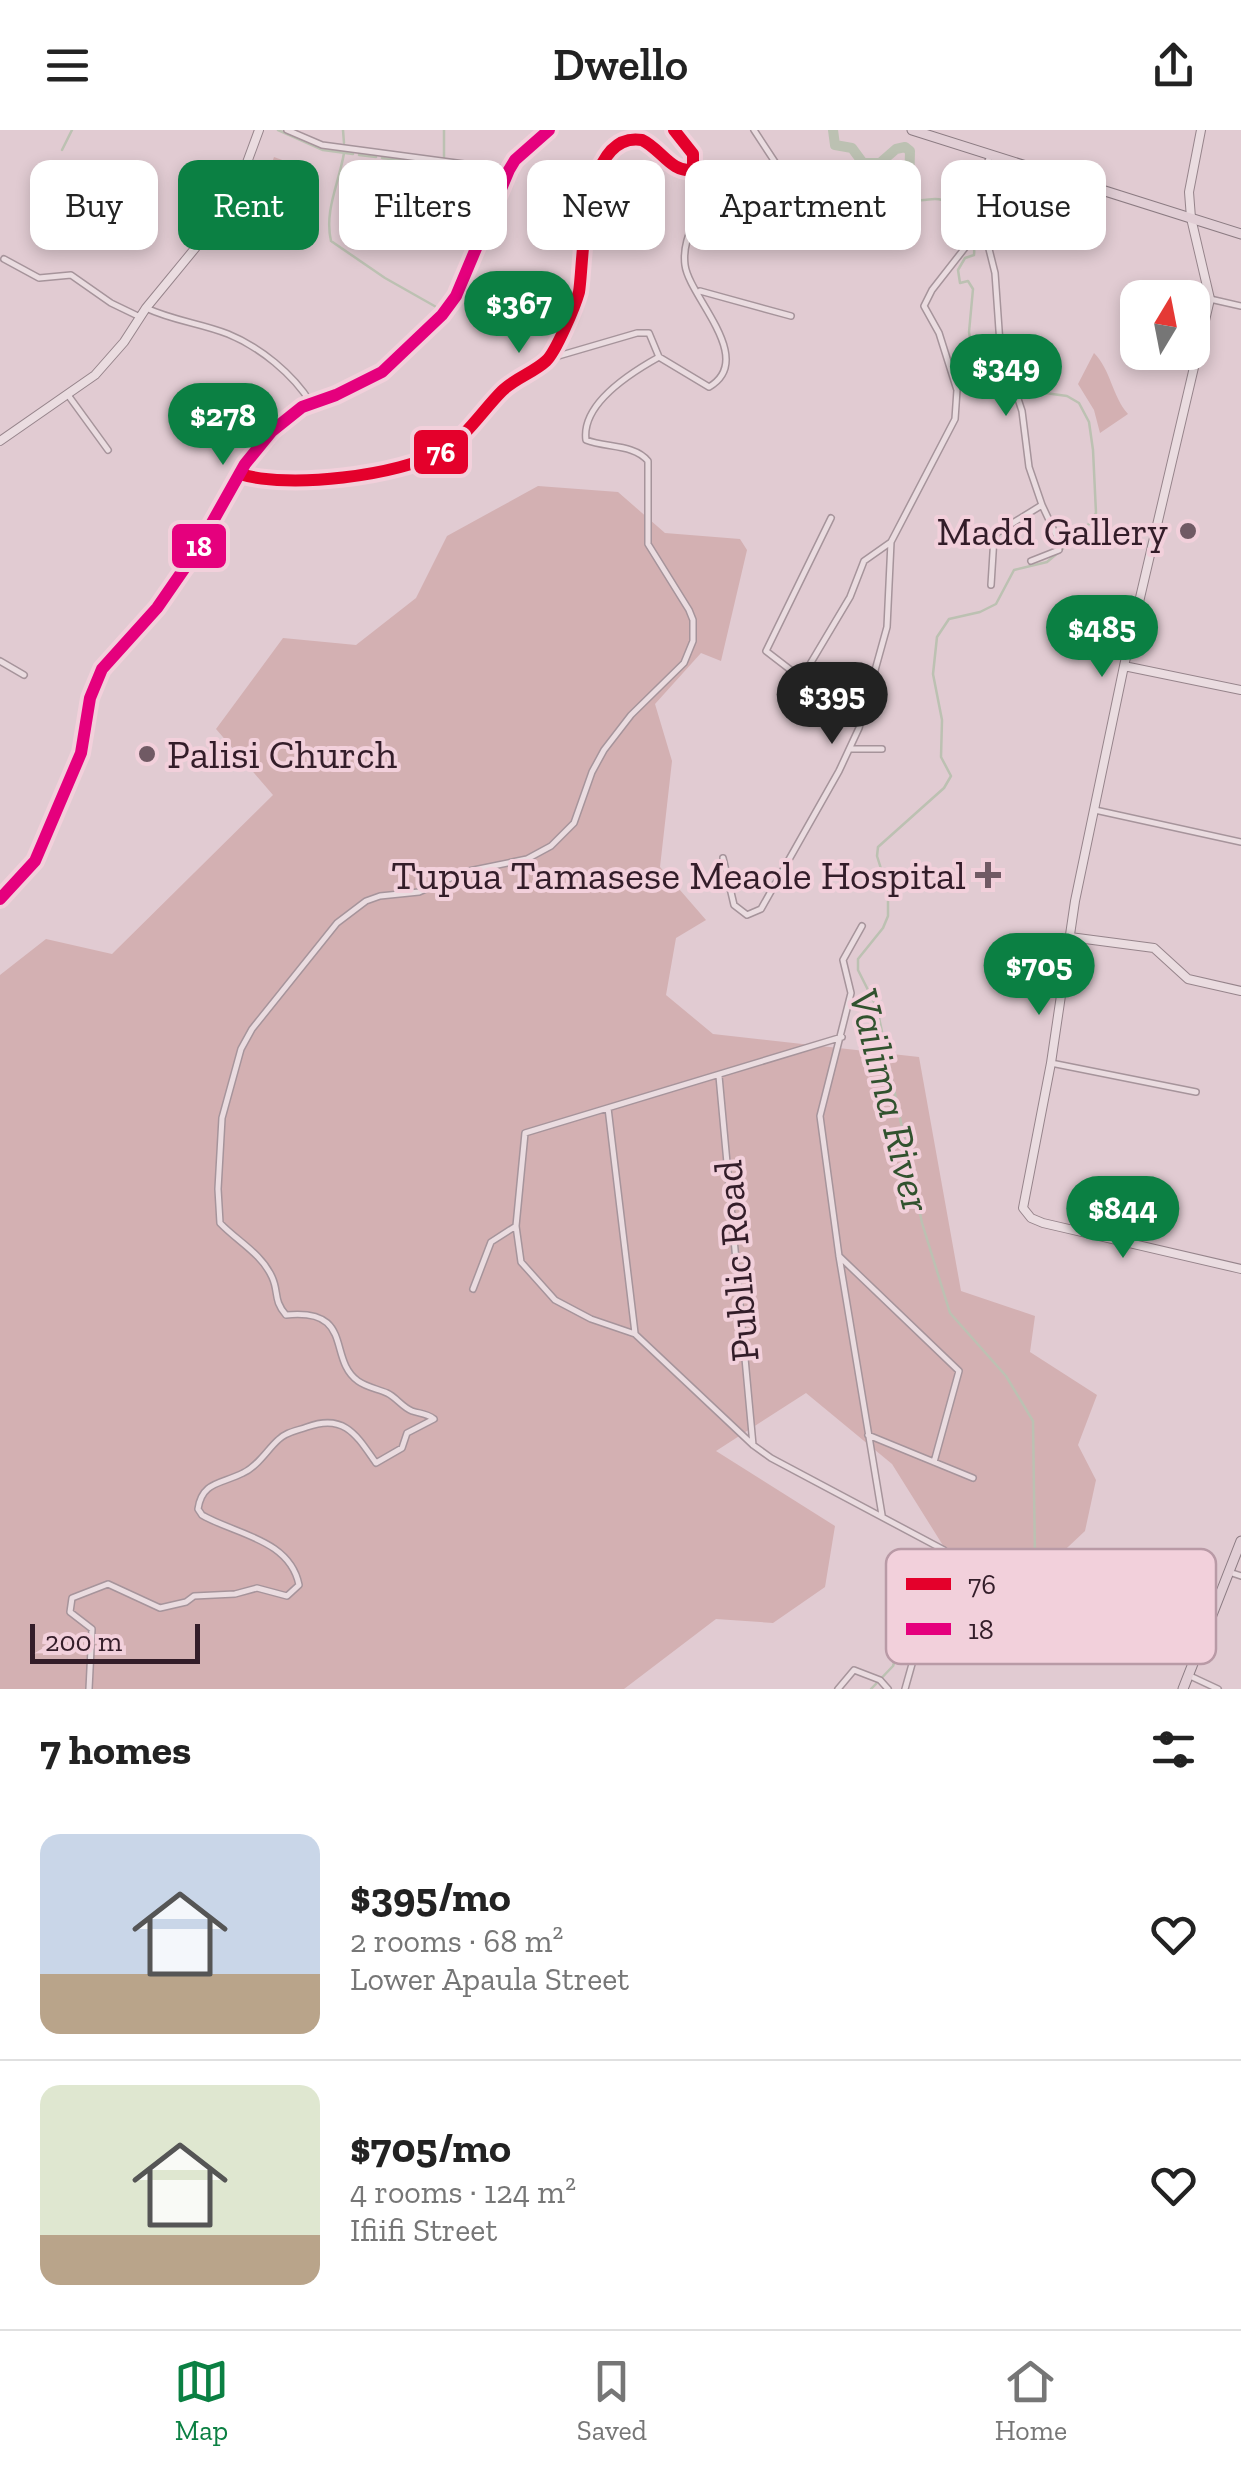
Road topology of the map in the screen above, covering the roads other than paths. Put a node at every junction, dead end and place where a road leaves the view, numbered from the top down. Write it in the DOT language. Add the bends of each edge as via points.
graph roads {
  1 [pos="258,130"];
  2 [pos="287,130"];
  3 [pos="550,130"];
  4 [pos="674,130"];
  5 [pos="754,130"];
  6 [pos="912,130"];
  7 [pos="1201,130"];
  8 [pos="990,155"];
  9 [pos="988,160"];
  10 [pos="509,170"];
  11 [pos="1191,218"];
  12 [pos="1241,234"];
  13 [pos="964,250"];
  14 [pos="988,250"];
  15 [pos="4,260"];
  16 [pos="1205,280"];
  17 [pos="697,291"];
  18 [pos="1210,300"];
  19 [pos="1241,306"];
  20 [pos="146,308"];
  21 [pos="790,316"];
  22 [pos="140,317"];
  23 [pos="659,357"];
  24 [pos="548,360"];
  25 [pos="1194,370"];
  26 [pos="68,395"];
  27 [pos="310,404"];
  28 [pos="0,441"];
  29 [pos="108,450"];
  30 [pos="240,474"];
  31 [pos="1042,505"];
  32 [pos="831,518"];
  33 [pos="890,542"];
  34 [pos="1030,562"];
  35 [pos="991,585"];
  36 [pos="0,662"];
  37 [pos="1124,666"];
  38 [pos="24,675"];
  39 [pos="801,678"];
  40 [pos="1241,690"];
  41 [pos="791,696"];
  42 [pos="851,749"];
  43 [pos="882,749"];
  44 [pos="1095,810"];
  45 [pos="1241,842"];
  46 [pos="723,858"];
  47 [pos="0,899"];
  48 [pos="862,926"];
  49 [pos="1070,937"];
  50 [pos="1241,991"];
  51 [pos="842,1038"];
  52 [pos="1051,1063"];
  53 [pos="720,1076"];
  54 [pos="1196,1092"];
  55 [pos="608,1108"];
  56 [pos="516,1226"];
  57 [pos="839,1256"];
  58 [pos="1241,1269"];
  59 [pos="474,1289"];
  60 [pos="636,1334"];
  61 [pos="868,1434"];
  62 [pos="753,1445"];
  63 [pos="934,1462"];
  64 [pos="972,1478"];
  65 [pos="882,1515"];
  66 [pos="1241,1541"];
  67 [pos="942,1549"];
  68 [pos="1228,1572"];
  69 [pos="1241,1576"];
  70 [pos="1216,1603"];
  71 [pos="912,1664"];
  72 [pos="1192,1664"];
  73 [pos="1188,1675"];
  74 [pos="89,1689"];
  75 [pos="838,1689"];
  76 [pos="888,1689"];
  77 [pos="905,1689"];
  78 [pos="1183,1689"];
  79 [pos="1218,1689"];
  1 -- 20 [label="main road" via="215,224"];
  2 -- 10 [label="street" via="322,146"];
  3 -- 10 [label="street"];
  4 -- 24 [label="street" via="694,154 694,170 681,170 633,137 608,148 596,166 579,292"];
  5 -- 17 [label="street" via="799,204 777,235 752,233 721,213 696,218 684,252"];
  6 -- 8 [label="main road"];
  7 -- 11 [label="main road" via="1190,177"];
  8 -- 9 [label="street"];
  8 -- 11 [label="main road"];
  10 -- 27 [label="street" via="442,315 382,372"];
  11 -- 12 [label="main road"];
  11 -- 16 [label="main road"];
  13 -- 33 [label="street" via="924,306 947,356 957,412"];
  14 -- 31 [label="street" via="1000,344"];
  15 -- 22 [label="street" via="39,278 71,275"];
  17 -- 21 [label="street"];
  17 -- 23 [label="street" via="721,337 718,380 708,387"];
  18 -- 19 [label="street"];
  20 -- 22 [label="main road"];
  20 -- 27 [label="street" via="244,342 273,362"];
  22 -- 26 [label="main road" via="102,367"];
  23 -- 24 [label="street" via="654,339 643,332"];
  23 -- 74 [label="street" via="604,398 585,433 586,440 638,452 648,461 648,544 693,620 689,653 604,750 574,823 559,840 527,858 464,872 419,892 380,896 344,916 252,1029 222,1118 220,1223 274,1279 281,1310 318,1316 360,1383 434,1418 376,1463 352,1430 313,1424 282,1436 244,1473 208,1487 200,1496 202,1515 265,1542 297,1574 299,1585 287,1596 257,1588 160,1608 108,1584 72,1598 70,1612 92,1629"];
  24 -- 30 [label="street" via="517,378 441,452 329,480"];
  25 -- 37 [label="main road"];
  26 -- 28 [label="main road"];
  26 -- 29 [label="street"];
  27 -- 30 [label="street" via="272,430"];
  30 -- 47 [label="street" via="157,608 94,682 81,753 35,862"];
  31 -- 34 [label="street" via="1059,550"];
  31 -- 35 [label="street" via="994,538"];
  32 -- 39 [label="street" via="766,651"];
  33 -- 39 [label="street" via="864,560 850,597"];
  33 -- 42 [label="street" via="884,639"];
  36 -- 38 [label="street"];
  37 -- 40 [label="main road"];
  37 -- 44 [label="main road"];
  39 -- 41 [label="street"];
  42 -- 43 [label="street"];
  42 -- 46 [label="street" via="754,914 734,905"];
  44 -- 45 [label="street"];
  44 -- 49 [label="main road"];
  48 -- 51 [label="street" via="843,960 851,993"];
  49 -- 50 [label="main road" via="1154,948 1188,979"];
  49 -- 52 [label="main road"];
  51 -- 53 [label="street, Public Road"];
  51 -- 57 [label="street" via="820,1116"];
  52 -- 54 [label="street"];
  52 -- 58 [label="main road" via="1023,1199 1026,1213 1050,1225"];
  53 -- 55 [label="street, Public Road"];
  53 -- 62 [label="street, Public Road"];
  55 -- 56 [label="street, Public Road" via="525,1133"];
  55 -- 60 [label="street"];
  56 -- 59 [label="street" via="491,1242"];
  56 -- 60 [label="street, Public Road" via="521,1262 556,1300"];
  57 -- 61 [label="street"];
  57 -- 63 [label="street" via="959,1371"];
  60 -- 62 [label="street, Public Road"];
  61 -- 63 [label="street"];
  61 -- 65 [label="street"];
  62 -- 65 [label="street, Public Road"];
  63 -- 64 [label="street"];
  65 -- 67 [label="street, Public Road"];
  66 -- 68 [label="main road"];
  68 -- 69 [label="street"];
  68 -- 70 [label="main road"];
  71 -- 77 [label="street, Public Road"];
  72 -- 73 [label="main road"];
  73 -- 78 [label="main road"];
  73 -- 79 [label="street"];
  75 -- 76 [label="street" via="854,1670"];
}
